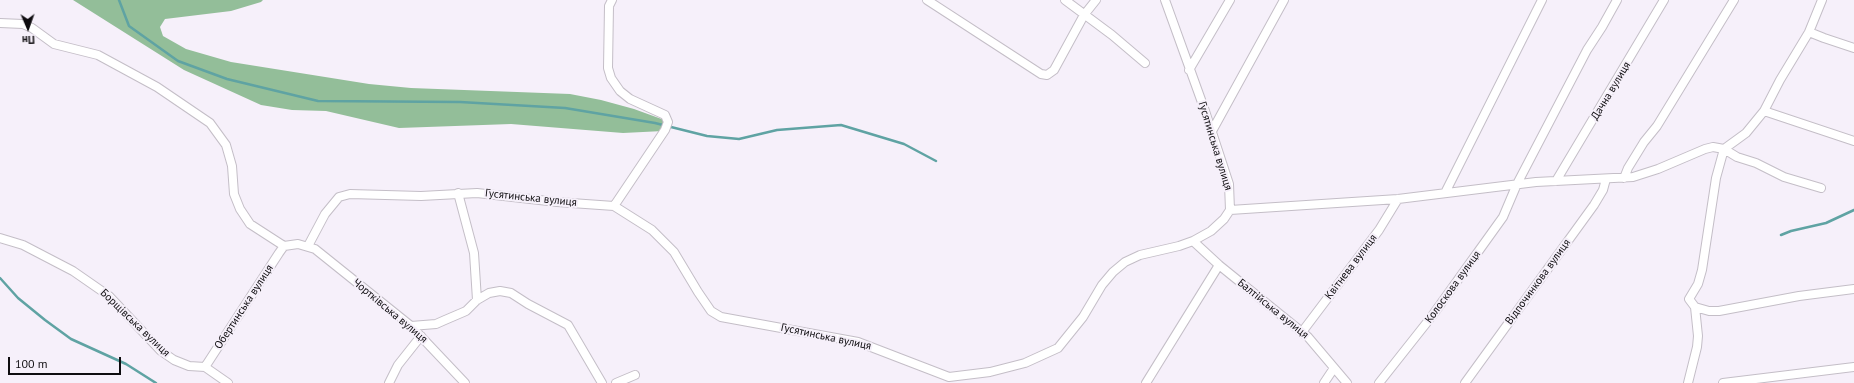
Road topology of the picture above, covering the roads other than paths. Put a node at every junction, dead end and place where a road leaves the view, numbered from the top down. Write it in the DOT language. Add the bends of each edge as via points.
graph roads {
  1 [pos="612,0"];
  2 [pos="927,0"];
  3 [pos="1065,0"];
  4 [pos="1096,0"];
  5 [pos="1165,0"];
  6 [pos="1230,0"];
  7 [pos="1284,0"];
  8 [pos="1542,0"];
  9 [pos="1617,0"];
  10 [pos="1664,0"];
  11 [pos="1734,0"];
  12 [pos="1822,0"];
  13 [pos="1084,15"];
  14 [pos="0,23"];
  15 [pos="1809,32"];
  16 [pos="1854,48"];
  17 [pos="1145,63"];
  18 [pos="1189,70"];
  19 [pos="1764,111"];
  20 [pos="1212,131"];
  21 [pos="1854,141"];
  22 [pos="1724,149"];
  23 [pos="1624,178"];
  24 [pos="1606,180"];
  25 [pos="1556,181"];
  26 [pos="1517,184"];
  27 [pos="1821,188"];
  28 [pos="1445,193"];
  29 [pos="458,194"];
  30 [pos="1398,199"];
  31 [pos="614,206"];
  32 [pos="1230,210"];
  33 [pos="0,238"];
  34 [pos="1193,241"];
  35 [pos="284,246"];
  36 [pos="308,246"];
  37 [pos="1219,265"];
  38 [pos="1854,289"];
  39 [pos="477,300"];
  40 [pos="1694,307"];
  41 [pos="411,326"];
  42 [pos="1302,332"];
  43 [pos="421,336"];
  44 [pos="205,367"];
  45 [pos="1854,367"];
  46 [pos="1334,368"];
  47 [pos="635,375"];
  48 [pos="948,380"];
  49 [pos="228,383"];
  50 [pos="389,383"];
  51 [pos="465,383"];
  52 [pos="602,383"];
  53 [pos="616,383"];
  54 [pos="1146,383"];
  55 [pos="1324,383"];
  56 [pos="1347,383"];
  57 [pos="1379,383"];
  58 [pos="1465,383"];
  59 [pos="1688,383"];
  60 [pos="1723,383"];
  1 -- 31 [label="street" via="609,6 608,68 611,78 620,91 630,99 666,115 668,122"];
  2 -- 13 [label="street" via="1041,74 1047,75 1054,70"];
  3 -- 13 [label="street"];
  4 -- 13 [label="street"];
  5 -- 18 [label="street, Гусятинська вулиця"];
  6 -- 18 [label="street"];
  7 -- 20 [label="street"];
  8 -- 28 [label="street"];
  9 -- 26 [label="street, Колоскова вулиця" via="1587,50"];
  10 -- 25 [label="street, Дачна вулиця"];
  11 -- 23 [label="street"];
  12 -- 15 [label="street"];
  13 -- 17 [label="street"];
  14 -- 35 [label="street" via="23,24 54,44 98,55 156,87 210,123 226,145 232,166 234,194 240,209 250,224"];
  15 -- 16 [label="street"];
  15 -- 19 [label="street"];
  18 -- 20 [label="street, Гусятинська вулиця"];
  19 -- 21 [label="street"];
  19 -- 22 [label="street" via="1746,133"];
  20 -- 32 [label="street, Гусятинська вулиця" via="1229,184"];
  22 -- 23 [label="street" via="1705,149 1658,169"];
  22 -- 27 [label="street" via="1773,172"];
  22 -- 40 [label="street" via="1716,178 1702,270 1698,284 1689,299"];
  23 -- 24 [label="street"];
  24 -- 25 [label="street"];
  24 -- 58 [label="street, Відпочинкова вулиця" via="1594,205"];
  25 -- 26 [label="street"];
  26 -- 28 [label="street"];
  26 -- 57 [label="street, Колоскова вулиця" via="1499,223 1432,316"];
  28 -- 30 [label="street"];
  29 -- 31 [label="street, Гусятинська вулиця" via="477,193"];
  29 -- 36 [label="street, Гусятинська вулиця" via="350,194 339,197 325,214"];
  29 -- 39 [label="street" via="474,253"];
  30 -- 32 [label="street"];
  30 -- 42 [label="street, Квітнева вулиця" via="1379,230"];
  31 -- 48 [label="street, Гусятинська вулиця" via="652,230 674,252 711,311 721,317 858,342"];
  32 -- 34 [label="street, Гусятинська вулиця" via="1211,231"];
  33 -- 44 [label="street, Борщівська вулиця" via="23,245 73,271 110,296 161,351 188,366"];
  34 -- 37 [label="street, Балтійська вулиця"];
  34 -- 48 [label="street, Гусятинська вулиця" via="1140,255 1125,262 1102,285 1083,317 1058,348 1025,363"];
  35 -- 36 [label="street"];
  35 -- 44 [label="street, Обертинська вулиця"];
  36 -- 41 [label="street, Чортківська вулиця"];
  37 -- 42 [label="street, Балтійська вулиця"];
  37 -- 54 [label="street"];
  38 -- 40 [label="street" via="1719,311"];
  39 -- 41 [label="street" via="466,311 436,324"];
  39 -- 52 [label="street" via="489,292 511,293 568,325"];
  40 -- 59 [label="street" via="1698,331 1697,347"];
  41 -- 43 [label="street, Чортківська вулиця"];
  42 -- 46 [label="street, Балтійська вулиця"];
  43 -- 50 [label="street" via="398,365"];
  43 -- 51 [label="street, Чортківська вулиця"];
  44 -- 49 [label="street, Борщівська вулиця"];
  45 -- 60 [label="street"];
  46 -- 55 [label="street"];
  46 -- 56 [label="street, Балтійська вулиця"];
  47 -- 53 [label="street"];
}
